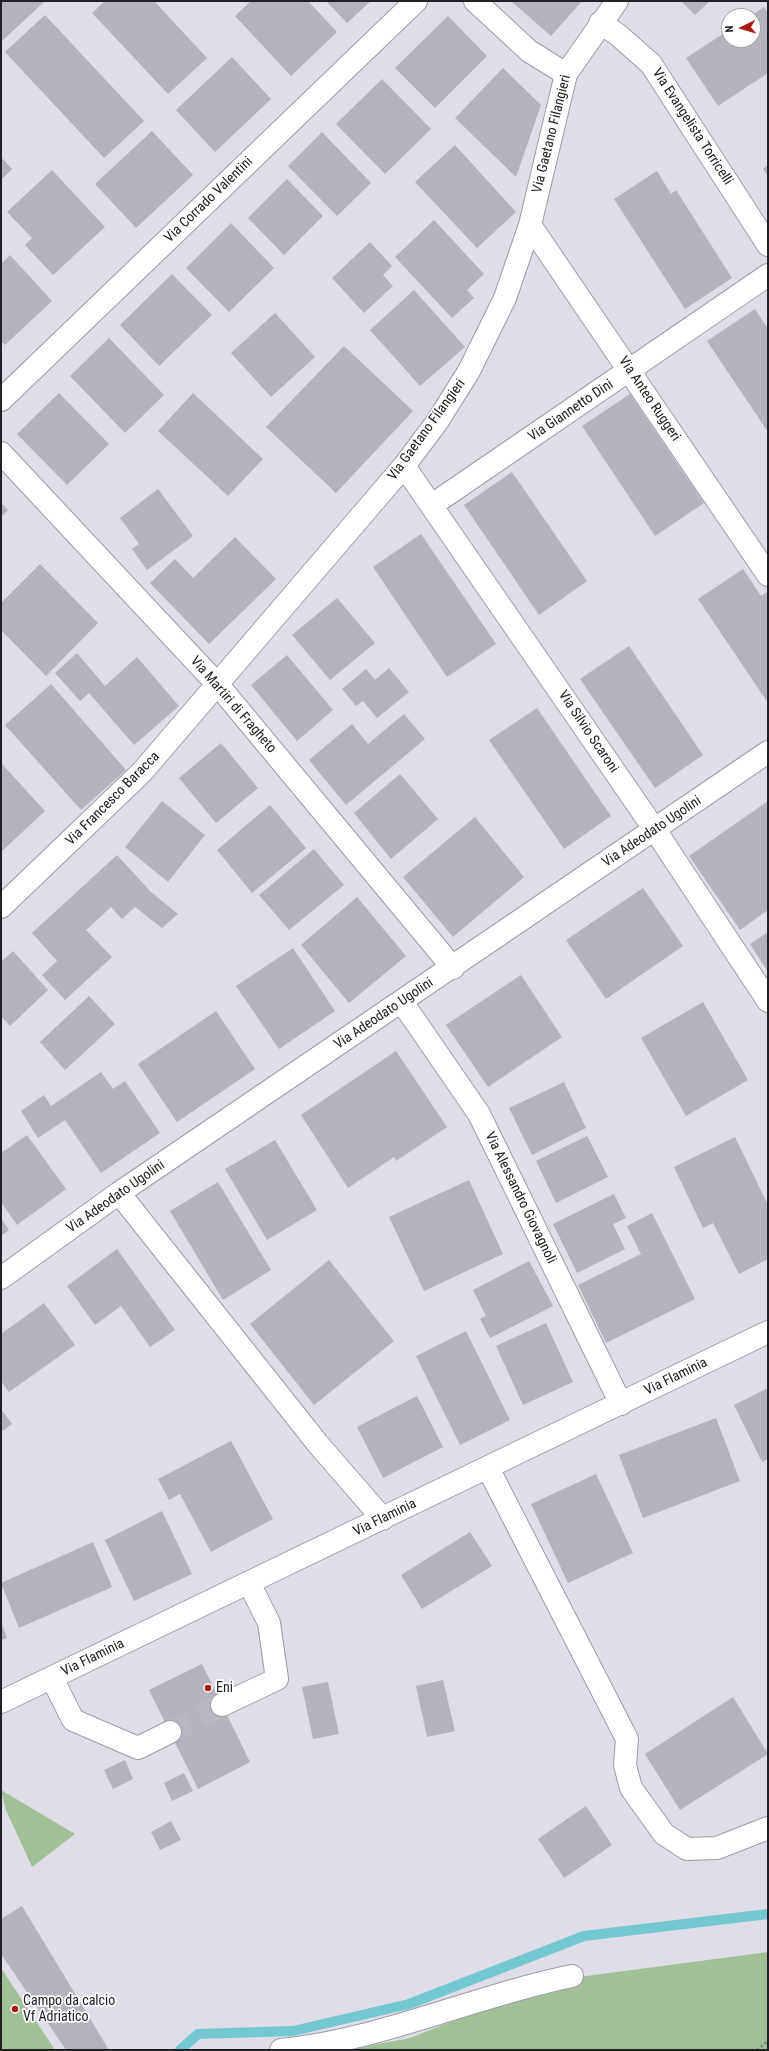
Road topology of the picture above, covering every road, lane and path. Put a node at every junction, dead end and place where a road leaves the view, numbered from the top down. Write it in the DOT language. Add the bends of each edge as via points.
graph roads {
  1 [pos="416,1"];
  2 [pos="475,1"];
  3 [pos="616,1"];
  4 [pos="600,23"];
  5 [pos="566,74"];
  6 [pos="530,225"];
  7 [pos="768,245"];
  8 [pos="768,275"];
  9 [pos="630,370"];
  10 [pos="1,400"];
  11 [pos="1,453"];
  12 [pos="404,466"];
  13 [pos="432,505"];
  14 [pos="768,575"];
  15 [pos="218,685"];
  16 [pos="768,752"];
  17 [pos="655,830"];
  18 [pos="1,907"];
  19 [pos="452,968"];
  20 [pos="768,1001"];
  21 [pos="402,1002"];
  22 [pos="119,1194"];
  23 [pos="1,1278"];
  24 [pos="768,1332"];
  25 [pos="621,1404"];
  26 [pos="488,1468"];
  27 [pos="383,1518"];
  28 [pos="248,1583"];
  29 [pos="52,1678"];
  30 [pos="1,1702"];
  31 [pos="222,1706"];
  32 [pos="170,1732"];
  33 [pos="768,1828"];
  34 [pos="572,1976"];
  35 [pos="768,2042"];
  36 [pos="282,2050"];
  37 [pos="757,2050"];
  1 -- 10 [label="street, Via Corrado Valentini"];
  2 -- 5 [label="street" via="529,51"];
  3 -- 4 [label="street, Via Gaetano Filangieri"];
  4 -- 5 [label="street, Via Gaetano Filangieri"];
  4 -- 7 [label="street, Via Evangelista Torricelli" via="651,64"];
  5 -- 6 [label="street, Via Gaetano Filangieri"];
  6 -- 9 [label="street, Via Anteo Ruggeri"];
  6 -- 12 [label="street, Via Gaetano Filangieri" via="505,298 469,371 437,422"];
  8 -- 9 [label="street, Via Giannetto Dini"];
  9 -- 13 [label="street, Via Giannetto Dini"];
  9 -- 14 [label="street, Via Anteo Ruggeri"];
  11 -- 15 [label="street, Via Martiri di Fragheto"];
  12 -- 13 [label="street, Via Silvio Scaroni"];
  12 -- 15 [label="street, Via Gaetano Filangieri"];
  13 -- 17 [label="street, Via Silvio Scaroni"];
  15 -- 18 [label="street, Via Francesco Baracca" via="142,772"];
  15 -- 19 [label="street, Via Martiri di Fragheto"];
  16 -- 17 [label="street, Via Adeodato Ugolini"];
  17 -- 19 [label="street, Via Adeodato Ugolini"];
  17 -- 20 [label="street, Via Silvio Scaroni"];
  19 -- 21 [label="street, Via Adeodato Ugolini"];
  21 -- 22 [label="street, Via Adeodato Ugolini"];
  21 -- 25 [label="street, Via Alessandro Giovagnoli" via="478,1114"];
  22 -- 23 [label="street, Via Adeodato Ugolini"];
  22 -- 27 [label="street" via="318,1444"];
  24 -- 25 [label="street, Via Flaminia"];
  25 -- 26 [label="street, Via Flaminia"];
  26 -- 27 [label="street, Via Flaminia"];
  26 -- 33 [label="street" via="627,1739 625,1765 631,1788 664,1834 687,1849 717,1848"];
  27 -- 28 [label="street, Via Flaminia"];
  28 -- 29 [label="street, Via Flaminia"];
  28 -- 31 [label="street" via="268,1623 277,1679"];
  29 -- 30 [label="street, Via Flaminia"];
  29 -- 32 [label="street" via="73,1720 138,1748"];
  34 -- 36 [label="street" via="530,1984 422,2019 310,2047"];
  35 -- 37 [label="path"];
}
